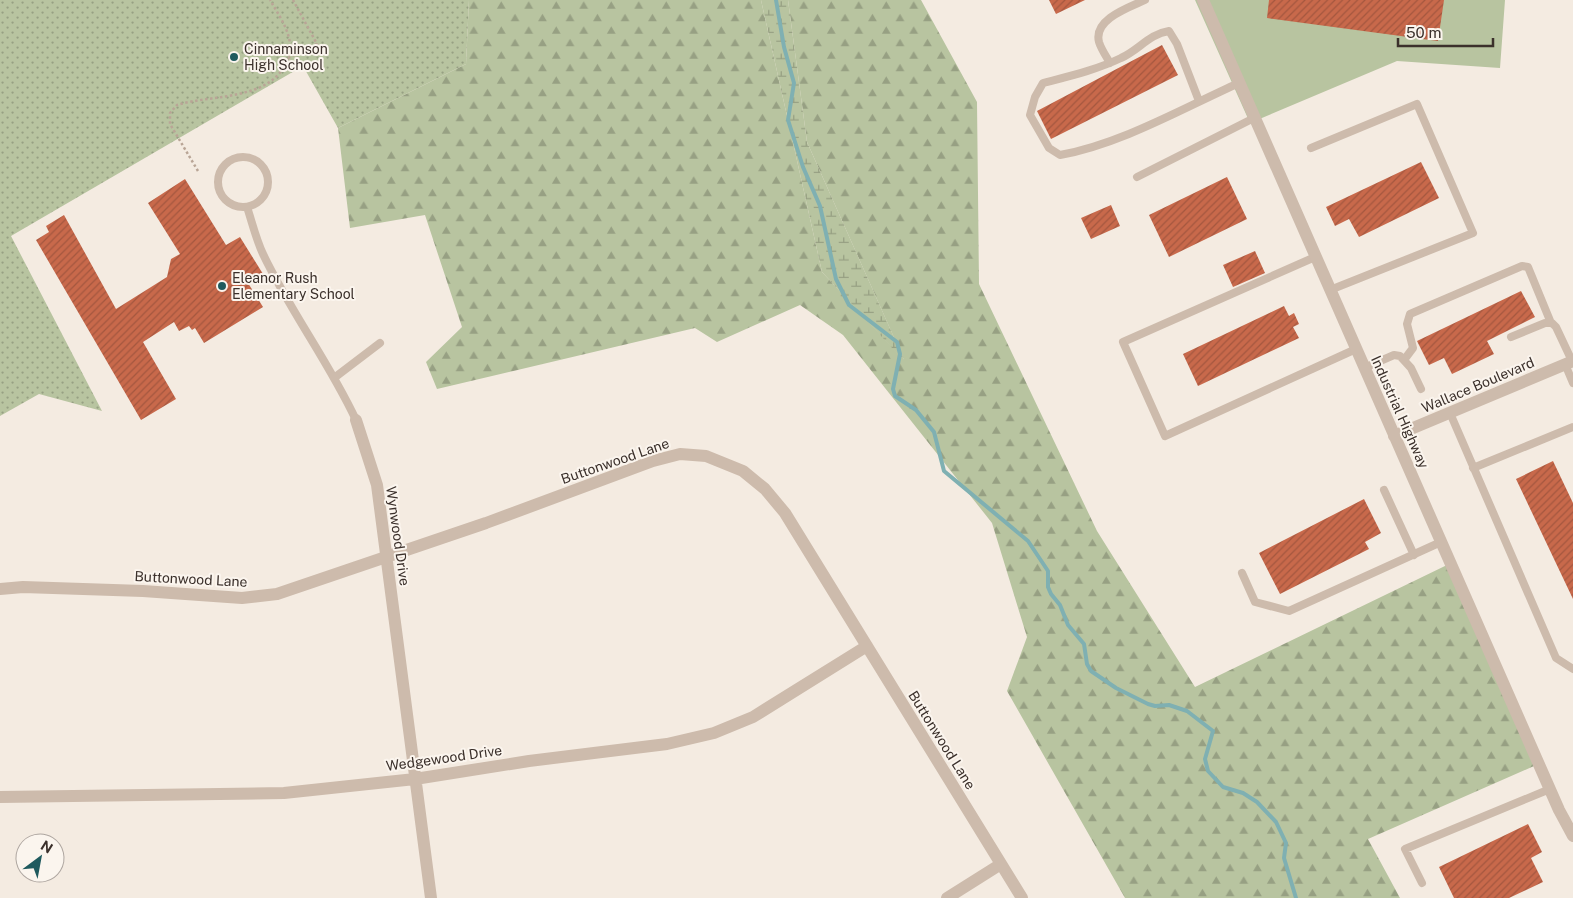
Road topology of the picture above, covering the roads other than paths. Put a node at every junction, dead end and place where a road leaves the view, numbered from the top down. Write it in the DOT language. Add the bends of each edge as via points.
graph roads {
  1 [pos="1145,0"];
  2 [pos="1203,0"];
  3 [pos="1110,63"];
  4 [pos="1239,83"];
  5 [pos="1199,101"];
  6 [pos="1254,118"];
  7 [pos="1311,148"];
  8 [pos="1137,177"];
  9 [pos="247,207"];
  10 [pos="1316,257"];
  11 [pos="1330,290"];
  12 [pos="1551,323"];
  13 [pos="1511,337"];
  14 [pos="380,343"];
  15 [pos="1356,349"];
  16 [pos="1404,360"];
  17 [pos="1570,362"];
  18 [pos="1364,368"];
  19 [pos="334,378"];
  20 [pos="1573,383"];
  21 [pos="1421,389"];
  22 [pos="1450,413"];
  23 [pos="356,420"];
  24 [pos="1573,428"];
  25 [pos="1394,436"];
  26 [pos="1473,468"];
  27 [pos="1384,490"];
  28 [pos="1441,542"];
  29 [pos="1414,555"];
  30 [pos="386,556"];
  31 [pos="1242,573"];
  32 [pos="0,589"];
  33 [pos="867,646"];
  34 [pos="1573,669"];
  35 [pos="415,779"];
  36 [pos="1550,789"];
  37 [pos="0,797"];
  38 [pos="1573,836"];
  39 [pos="1001,864"];
  40 [pos="1422,883"];
  41 [pos="430,898"];
  42 [pos="947,898"];
  43 [pos="1022,898"];
  1 -- 3 [label="lane" via="1111,16 1099,34"];
  2 -- 4 [label="street, Industrial Highway"];
  3 -- 5 [label="lane" via="1148,38 1169,31"];
  3 -- 5 [label="lane" via="1043,83 1035,97 1030,114 1049,148 1060,155 1114,140"];
  4 -- 5 [label="lane"];
  4 -- 6 [label="street, Industrial Highway"];
  6 -- 8 [label="lane"];
  6 -- 10 [label="street, Industrial Highway"];
  7 -- 11 [label="lane" via="1417,104 1473,233"];
  9 -- 9 [label="lane" via="261,200 266,193 268,177 260,162 236,157 222,167 218,183 220,191 231,204"];
  9 -- 19 [label="lane, Wynwood Drive" via="262,252"];
  10 -- 11 [label="street, Industrial Highway"];
  10 -- 15 [label="lane" via="1123,342 1165,436"];
  11 -- 15 [label="street, Industrial Highway"];
  12 -- 13 [label="lane"];
  12 -- 16 [label="lane" via="1528,267 1522,266 1410,314 1407,324 1413,348"];
  12 -- 17 [label="lane"];
  14 -- 19 [label="lane"];
  15 -- 18 [label="street, Industrial Highway"];
  16 -- 18 [label="lane" via="1394,355"];
  16 -- 21 [label="lane"];
  17 -- 20 [label="lane"];
  17 -- 22 [label="street, Wallace Boulevard"];
  18 -- 25 [label="street, Industrial Highway"];
  19 -- 23 [label="lane, Wynwood Drive"];
  22 -- 25 [label="street, Wallace Boulevard"];
  22 -- 26 [label="lane"];
  23 -- 30 [label="street, Wynwood Drive" via="377,486"];
  24 -- 26 [label="lane"];
  25 -- 28 [label="street, Industrial Highway"];
  26 -- 34 [label="lane" via="1556,658"];
  27 -- 29 [label="lane"];
  28 -- 29 [label="lane"];
  28 -- 36 [label="street, Industrial Highway"];
  29 -- 31 [label="lane" via="1289,611 1255,602"];
  30 -- 32 [label="street, Buttonwood Lane" via="277,594 242,598 143,591"];
  30 -- 33 [label="street, Buttonwood Lane" via="653,461 680,454 706,456 743,472 765,489 785,513"];
  30 -- 35 [label="street, Wynwood Drive"];
  33 -- 35 [label="street, Wedgewood Drive" via="753,717 714,732 667,744"];
  33 -- 39 [label="street, Buttonwood Lane"];
  35 -- 37 [label="street, Wedgewood Drive" via="284,793"];
  35 -- 41 [label="street, Wynwood Drive"];
  36 -- 38 [label="street, Industrial Highway"];
  36 -- 40 [label="lane" via="1405,849"];
  39 -- 42 [label="street"];
  39 -- 43 [label="street, Buttonwood Lane"];
}
